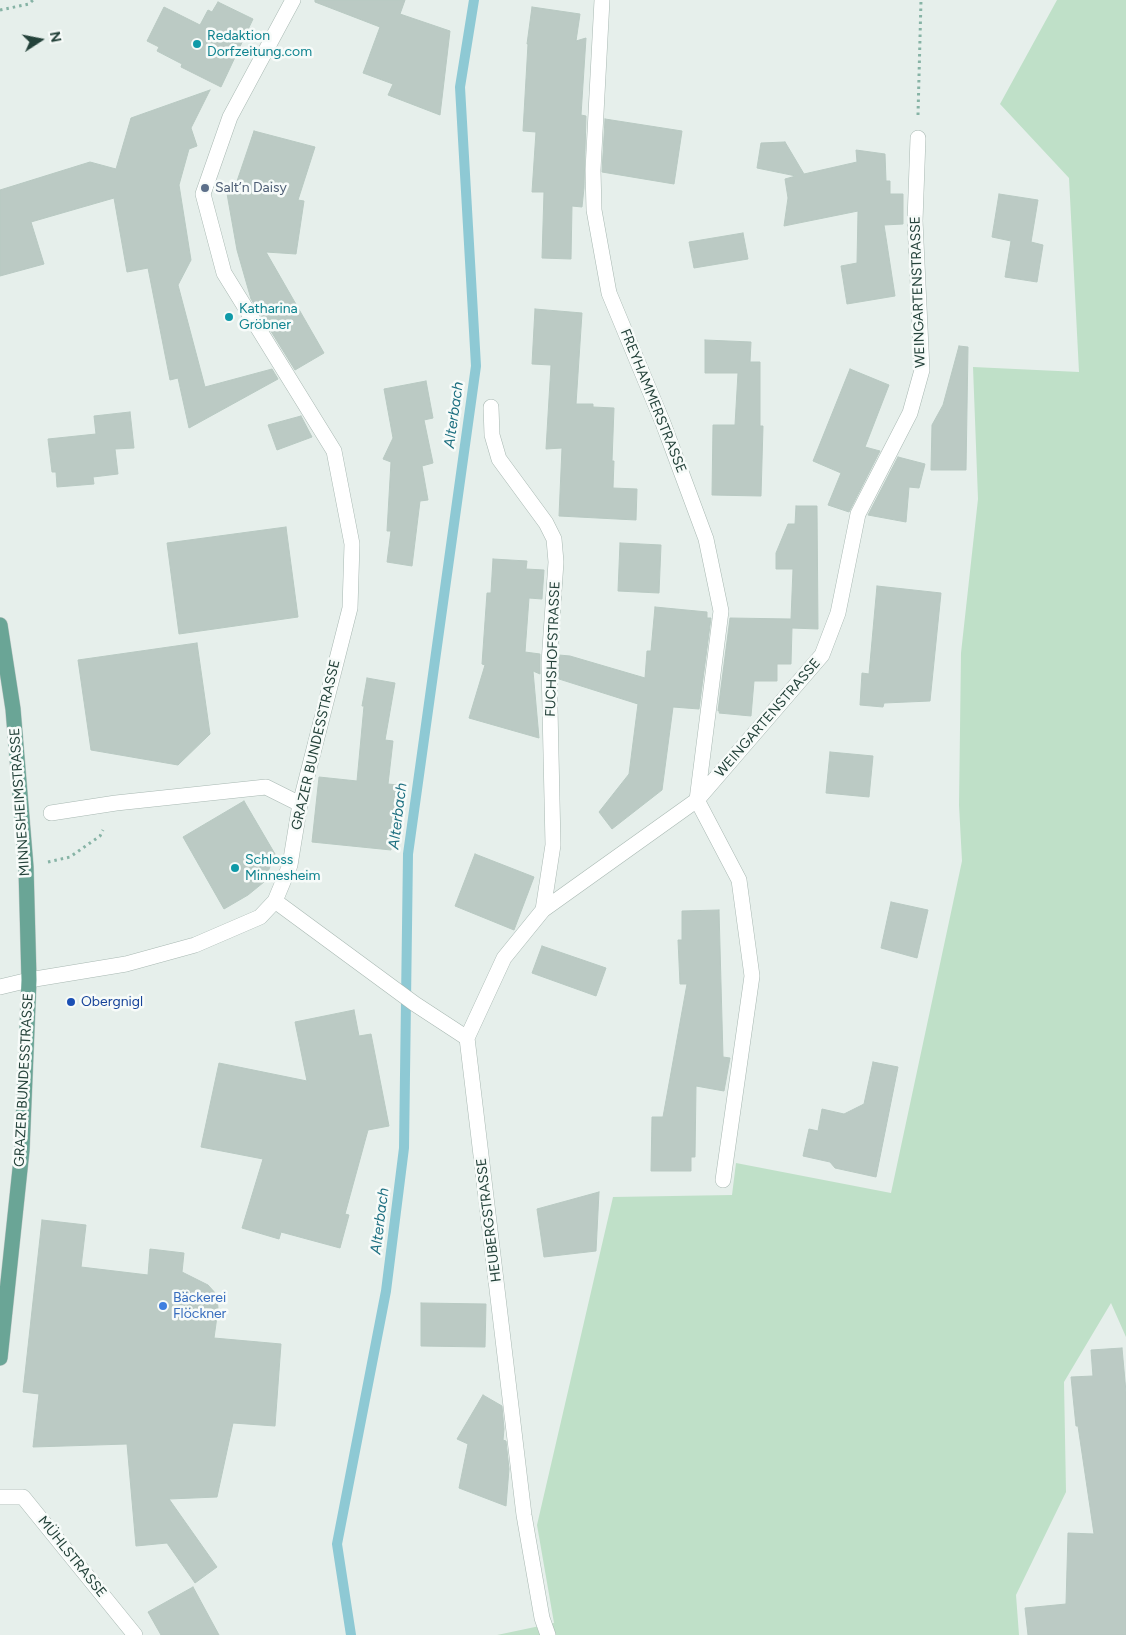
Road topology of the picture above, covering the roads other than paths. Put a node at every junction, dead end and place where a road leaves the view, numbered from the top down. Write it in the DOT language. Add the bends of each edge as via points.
graph roads {
  1 [pos="293,0"];
  2 [pos="602,0"];
  3 [pos="918,138"];
  4 [pos="491,407"];
  5 [pos="0,625"];
  6 [pos="696,800"];
  7 [pos="300,804"];
  8 [pos="51,813"];
  9 [pos="275,901"];
  10 [pos="543,910"];
  11 [pos="29,980"];
  12 [pos="1,988"];
  13 [pos="467,1038"];
  14 [pos="723,1180"];
  15 [pos="0,1358"];
  16 [pos="0,1497"];
  17 [pos="136,1635"];
  18 [pos="548,1635"];
  1 -- 7 [label="street, GRAZER BUNDESSTRASSE" via="230,116 203,194 224,272 334,451 352,544 350,608"];
  2 -- 6 [label="street, FREYHAMMERSTRASSE" via="593,170 594,210 609,292 664,423 706,539 721,611"];
  3 -- 6 [label="street, WEINGARTENSTRASSE" via="915,221 922,370 910,414 858,514 838,613 822,655"];
  4 -- 10 [label="street, FUCHSHOFSTRASSE" via="492,435 499,459 554,539 556,562 549,663 553,845"];
  5 -- 11 [label="main road, MINNESHEIMSTRASSE" via="13,710 26,867"];
  6 -- 10 [label="street, WEINGARTENSTRASSE"];
  6 -- 14 [label="street" via="739,880 752,976"];
  7 -- 8 [label="street" via="266,787"];
  7 -- 9 [label="street, GRAZER BUNDESSTRASSE" via="290,865"];
  9 -- 11 [label="street, GRAZER BUNDESSTRASSE" via="260,918 195,945 126,964"];
  9 -- 13 [label="street"];
  10 -- 13 [label="street, WEINGARTENSTRASSE" via="504,958"];
  11 -- 12 [label="street"];
  11 -- 15 [label="main road, GRAZER BUNDESSTRASSE" via="22,1150"];
  13 -- 18 [label="street, HEUBERGSTRASSE" via="524,1515 534,1580"];
  16 -- 17 [label="street, MÜHLSTRASSE" via="23,1497"];
}
